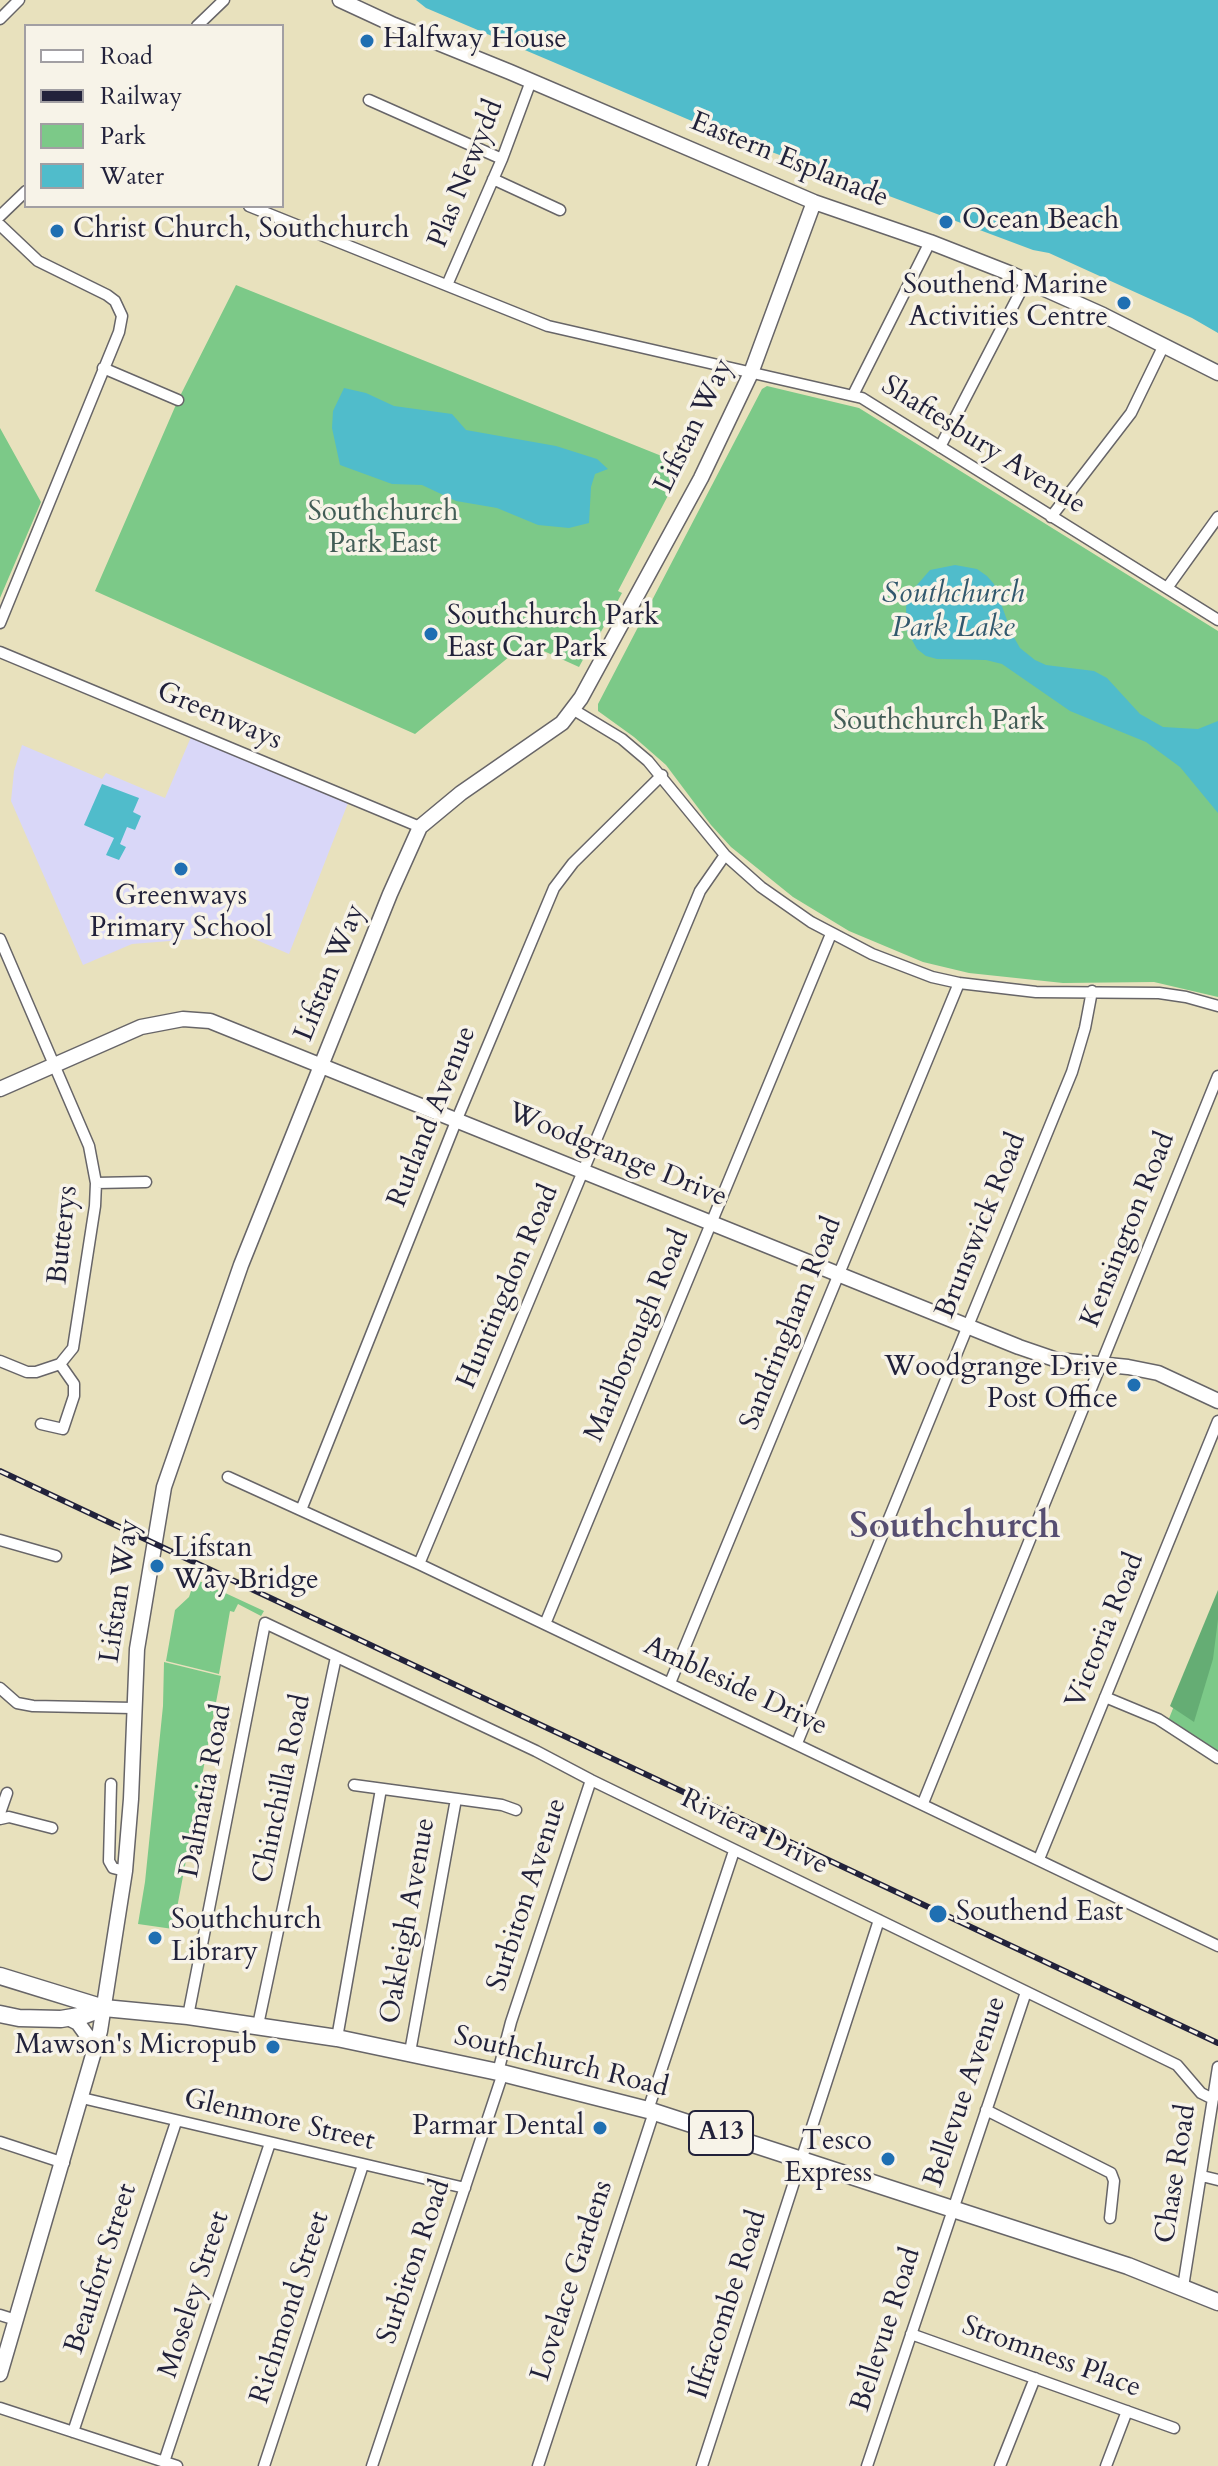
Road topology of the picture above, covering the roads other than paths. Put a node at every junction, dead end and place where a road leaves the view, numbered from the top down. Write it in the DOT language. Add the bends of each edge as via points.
graph roads {
  1 [pos="19,0"];
  2 [pos="224,0"];
  3 [pos="340,0"];
  4 [pos="0,19"];
  5 [pos="199,24"];
  6 [pos="531,81"];
  7 [pos="369,100"];
  8 [pos="502,159"];
  9 [pos="493,179"];
  10 [pos="24,193"];
  11 [pos="814,202"];
  12 [pos="254,208"];
  13 [pos="560,211"];
  14 [pos="0,216"];
  15 [pos="0,225"];
  16 [pos="930,242"];
  17 [pos="1026,281"];
  18 [pos="447,285"];
  19 [pos="1164,345"];
  20 [pos="103,368"];
  21 [pos="751,373"];
  22 [pos="1218,373"];
  23 [pos="853,395"];
  24 [pos="178,400"];
  25 [pos="940,447"];
  26 [pos="1051,517"];
  27 [pos="1218,517"];
  28 [pos="1167,588"];
  29 [pos="1218,620"];
  30 [pos="0,623"];
  31 [pos="0,652"];
  32 [pos="574,710"];
  33 [pos="662,775"];
  34 [pos="420,827"];
  35 [pos="725,855"];
  36 [pos="831,934"];
  37 [pos="0,939"];
  38 [pos="959,983"];
  39 [pos="1092,991"];
  40 [pos="1218,1006"];
  41 [pos="55,1065"];
  42 [pos="322,1065"];
  43 [pos="1218,1076"];
  44 [pos="0,1089"];
  45 [pos="457,1119"];
  46 [pos="583,1170"];
  47 [pos="146,1182"];
  48 [pos="96,1183"];
  49 [pos="711,1222"];
  50 [pos="839,1274"];
  51 [pos="968,1326"];
  52 [pos="0,1361"];
  53 [pos="60,1364"];
  54 [pos="1100,1365"];
  55 [pos="1218,1401"];
  56 [pos="1218,1421"];
  57 [pos="41,1424"];
  58 [pos="228,1477"];
  59 [pos="301,1510"];
  60 [pos="2,1545"];
  61 [pos="56,1556"];
  62 [pos="419,1564"];
  63 [pos="265,1623"];
  64 [pos="545,1624"];
  65 [pos="336,1657"];
  66 [pos="670,1683"];
  67 [pos="0,1688"];
  68 [pos="1105,1697"];
  69 [pos="133,1708"];
  70 [pos="797,1743"];
  71 [pos="1218,1758"];
  72 [pos="591,1780"];
  73 [pos="111,1784"];
  74 [pos="354,1785"];
  75 [pos="381,1789"];
  76 [pos="7,1793"];
  77 [pos="456,1799"];
  78 [pos="923,1803"];
  79 [pos="516,1810"];
  80 [pos="0,1813"];
  81 [pos="0,1819"];
  82 [pos="52,1828"];
  83 [pos="734,1851"];
  84 [pos="1039,1859"];
  85 [pos="125,1871"];
  86 [pos="879,1920"];
  87 [pos="1218,1946"];
  88 [pos="0,1976"];
  89 [pos="1026,1992"];
  90 [pos="104,2008"];
  91 [pos="0,2014"];
  92 [pos="188,2016"];
  93 [pos="68,2018"];
  94 [pos="258,2025"];
  95 [pos="337,2038"];
  96 [pos="96,2048"];
  97 [pos="410,2052"];
  98 [pos="1218,2068"];
  99 [pos="500,2072"];
  100 [pos="82,2098"];
  101 [pos="1213,2099"];
  102 [pos="986,2110"];
  103 [pos="651,2111"];
  104 [pos="176,2122"];
  105 [pos="0,2142"];
  106 [pos="270,2143"];
  107 [pos="802,2159"];
  108 [pos="64,2163"];
  109 [pos="363,2165"];
  110 [pos="1202,2176"];
  111 [pos="1218,2180"];
  112 [pos="465,2188"];
  113 [pos="952,2208"];
  114 [pos="1110,2218"];
  115 [pos="1183,2287"];
  116 [pos="1218,2302"];
  117 [pos="0,2315"];
  118 [pos="16,2320"];
  119 [pos="911,2334"];
  120 [pos="0,2374"];
  121 [pos="1035,2378"];
  122 [pos="0,2408"];
  123 [pos="1127,2411"];
  124 [pos="1174,2428"];
  125 [pos="73,2432"];
  126 [pos="164,2462"];
  127 [pos="177,2466"];
  128 [pos="264,2466"];
  129 [pos="372,2466"];
  130 [pos="538,2466"];
  131 [pos="702,2466"];
  132 [pos="867,2466"];
  133 [pos="1000,2466"];
  134 [pos="1106,2466"];
  1 -- 4 [label="street"];
  2 -- 5 [label="street"];
  3 -- 6 [label="street, Eastern Esplanade"];
  6 -- 8 [label="street, Plas Newydd"];
  6 -- 11 [label="street, Eastern Esplanade"];
  7 -- 8 [label="street"];
  8 -- 9 [label="street, Plas Newydd"];
  9 -- 13 [label="street"];
  9 -- 18 [label="street, Plas Newydd"];
  10 -- 14 [label="street"];
  11 -- 16 [label="street, Eastern Esplanade"];
  11 -- 21 [label="street, Lifstan Way"];
  12 -- 18 [label="street, Shaftesbury Avenue"];
  15 -- 20 [label="street" via="38,261 115,301 122,310 122,323"];
  16 -- 17 [label="street, Eastern Esplanade"];
  16 -- 23 [label="street"];
  17 -- 19 [label="street, Eastern Esplanade"];
  17 -- 25 [label="street"];
  18 -- 21 [label="street, Shaftesbury Avenue" via="561,330"];
  19 -- 22 [label="street, Eastern Esplanade"];
  19 -- 26 [label="street" via="1131,413"];
  20 -- 24 [label="street"];
  20 -- 30 [label="street"];
  21 -- 23 [label="street, Shaftesbury Avenue"];
  21 -- 32 [label="street, Lifstan Way" via="701,478"];
  23 -- 25 [label="street, Shaftesbury Avenue"];
  25 -- 26 [label="street, Shaftesbury Avenue"];
  26 -- 28 [label="street, Shaftesbury Avenue"];
  27 -- 28 [label="street"];
  28 -- 29 [label="street, Shaftesbury Avenue"];
  31 -- 34 [label="street, Greenways"];
  32 -- 33 [label="street" via="622,739"];
  32 -- 34 [label="street, Lifstan Way"];
  33 -- 35 [label="street"];
  33 -- 45 [label="street, Rutland Avenue" via="554,888"];
  34 -- 42 [label="street, Lifstan Way"];
  35 -- 36 [label="street" via="761,887"];
  35 -- 46 [label="street, Huntingdon Road" via="700,891"];
  36 -- 38 [label="street" via="909,969"];
  36 -- 49 [label="street, Marlborough Road"];
  37 -- 41 [label="street, Butterys"];
  38 -- 39 [label="street" via="1036,992"];
  38 -- 50 [label="street, Sandringham Road"];
  39 -- 40 [label="street" via="1159,993"];
  39 -- 51 [label="street, Brunswick Road" via="1072,1072"];
  41 -- 42 [label="street, Woodgrange Drive" via="141,1027 183,1019 210,1021"];
  41 -- 44 [label="street, Woodgrange Drive"];
  41 -- 48 [label="street, Butterys" via="89,1146"];
  42 -- 45 [label="street, Woodgrange Drive"];
  42 -- 69 [label="street, Lifstan Way" via="241,1265 164,1487 137,1649"];
  43 -- 54 [label="street, Kensington Road"];
  45 -- 46 [label="street, Woodgrange Drive"];
  45 -- 59 [label="street, Rutland Avenue"];
  46 -- 49 [label="street, Woodgrange Drive"];
  46 -- 62 [label="street, Huntingdon Road"];
  47 -- 48 [label="street"];
  48 -- 53 [label="street, Butterys" via="75,1340"];
  49 -- 50 [label="street, Woodgrange Drive"];
  49 -- 64 [label="street, Marlborough Road"];
  50 -- 51 [label="street, Woodgrange Drive"];
  50 -- 66 [label="street, Sandringham Road"];
  51 -- 54 [label="street, Woodgrange Drive" via="1044,1357"];
  51 -- 70 [label="street, Brunswick Road"];
  52 -- 53 [label="street" via="27,1372"];
  53 -- 57 [label="street" via="74,1384 74,1396 63,1429"];
  54 -- 55 [label="street, Woodgrange Drive" via="1158,1373"];
  54 -- 78 [label="street, Kensington Road"];
  56 -- 68 [label="street, Victoria Road"];
  58 -- 59 [label="street, Ambleside Drive"];
  59 -- 62 [label="street, Ambleside Drive"];
  60 -- 61 [label="street"];
  62 -- 64 [label="street, Ambleside Drive"];
  63 -- 65 [label="street, Riviera Drive"];
  63 -- 92 [label="street, Dalmatia Road"];
  64 -- 66 [label="street, Ambleside Drive"];
  65 -- 72 [label="street, Riviera Drive"];
  65 -- 94 [label="street, Chinchilla Road"];
  66 -- 70 [label="street, Ambleside Drive"];
  67 -- 69 [label="street" via="17,1703 33,1706"];
  68 -- 71 [label="street" via="1158,1719"];
  68 -- 84 [label="street, Victoria Road"];
  69 -- 85 [label="street, Lifstan Way"];
  70 -- 78 [label="street, Ambleside Drive"];
  72 -- 83 [label="street, Riviera Drive"];
  72 -- 99 [label="street, Surbiton Avenue" via="511,2022"];
  73 -- 85 [label="street" via="109,1861 111,1867"];
  74 -- 75 [label="street"];
  75 -- 77 [label="street"];
  75 -- 95 [label="street"];
  76 -- 80 [label="street"];
  77 -- 79 [label="street"];
  77 -- 97 [label="street, Oakleigh Avenue"];
  78 -- 84 [label="street, Ambleside Drive"];
  81 -- 82 [label="street"];
  83 -- 86 [label="street, Riviera Drive"];
  83 -- 103 [label="street, Lovelace Gardens"];
  84 -- 87 [label="street, Ambleside Drive"];
  85 -- 90 [label="street, Lifstan Way"];
  86 -- 89 [label="street, Riviera Drive"];
  86 -- 107 [label="street, Ilfracombe Road"];
  88 -- 90 [label="main road, A13"];
  89 -- 101 [label="street, Riviera Drive" via="1177,2065"];
  89 -- 102 [label="street, Bellevue Avenue"];
  90 -- 92 [label="main road, Southchurch Road / A13"];
  90 -- 93 [label="main road, A13"];
  90 -- 96 [label="street, Lifstan Way"];
  91 -- 93 [label="main road, A13"];
  92 -- 94 [label="main road, Southchurch Road / A13"];
  93 -- 96 [label="street"];
  94 -- 95 [label="main road, Southchurch Road / A13"];
  95 -- 97 [label="main road, Southchurch Road / A13"];
  96 -- 100 [label="street, Lifstan Way"];
  97 -- 99 [label="main road, Southchurch Road / A13"];
  98 -- 101 [label="street, Chase Road"];
  99 -- 103 [label="main road, Southchurch Road / A13"];
  99 -- 112 [label="street, Surbiton Road"];
  100 -- 104 [label="street, Glenmore Street"];
  100 -- 108 [label="street, Lifstan Way"];
  101 -- 110 [label="street, Chase Road"];
  102 -- 113 [label="street, Bellevue Avenue"];
  102 -- 114 [label="street" via="1111,2173"];
  103 -- 107 [label="main road, Southchurch Road / A13"];
  103 -- 130 [label="street, Lovelace Gardens"];
  104 -- 106 [label="street, Glenmore Street"];
  104 -- 125 [label="street, Beaufort Street"];
  105 -- 108 [label="street"];
  106 -- 109 [label="street, Glenmore Street"];
  106 -- 126 [label="street, Moseley Street"];
  107 -- 113 [label="main road, Southchurch Road / A13"];
  107 -- 131 [label="street, Ilfracombe Road"];
  108 -- 118 [label="street, Lifstan Way"];
  109 -- 112 [label="street, Glenmore Street"];
  109 -- 128 [label="street, Richmond Street"];
  110 -- 111 [label="street"];
  110 -- 115 [label="street, Chase Road"];
  112 -- 129 [label="street, Surbiton Road"];
  113 -- 115 [label="main road, Southchurch Road / A13"];
  113 -- 119 [label="street, Bellevue Road"];
  115 -- 116 [label="main road, Southchurch Road / A13"];
  117 -- 118 [label="street"];
  118 -- 120 [label="street, Lifstan Way"];
  119 -- 121 [label="street, Stromness Place"];
  119 -- 132 [label="street, Bellevue Road"];
  121 -- 123 [label="street, Stromness Place"];
  121 -- 133 [label="street"];
  122 -- 125 [label="street"];
  123 -- 124 [label="street, Stromness Place"];
  123 -- 134 [label="street"];
  125 -- 126 [label="street"];
  126 -- 127 [label="street"];
}
